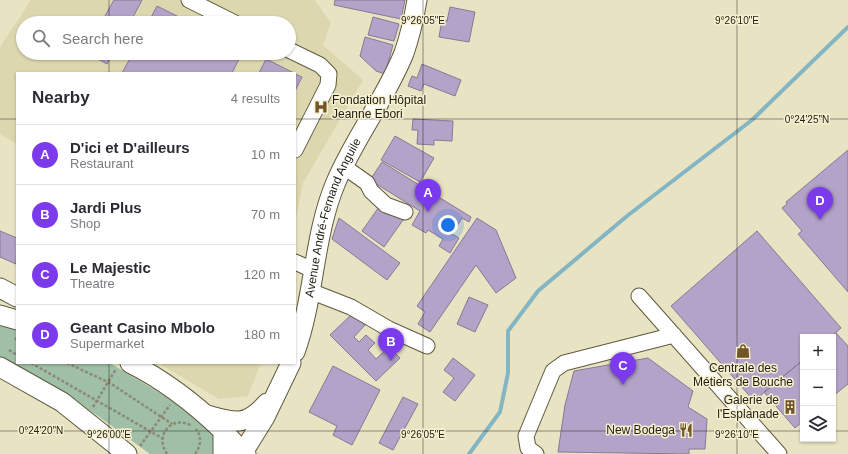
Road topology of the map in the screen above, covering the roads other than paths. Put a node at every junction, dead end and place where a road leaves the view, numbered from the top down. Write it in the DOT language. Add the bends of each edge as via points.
graph roads {
  1 [pos="189,0"];
  2 [pos="417,0"];
  3 [pos="221,16"];
  4 [pos="296,53"];
  5 [pos="296,148"];
  6 [pos="343,166"];
  7 [pos="405,212"];
  8 [pos="296,262"];
  9 [pos="313,270"];
  10 [pos="0,288"];
  11 [pos="310,290"];
  12 [pos="16,296"];
  13 [pos="639,296"];
  14 [pos="0,315"];
  15 [pos="16,320"];
  16 [pos="674,335"];
  17 [pos="427,346"];
  18 [pos="296,349"];
  19 [pos="291,364"];
  20 [pos="132,366"];
  21 [pos="0,367"];
  22 [pos="278,390"];
  23 [pos="205,414"];
  24 [pos="223,431"];
  25 [pos="131,452"];
  26 [pos="244,453"];
  27 [pos="223,454"];
  28 [pos="536,454"];
  29 [pos="778,454"];
  1 -- 3 [label="street"];
  2 -- 6 [label="main road, Avenue André-Fernand Anguile" via="410,36 403,54 383,96"];
  4 -- 5 [label="street" via="320,65 329,74 328,85"];
  6 -- 7 [label="street" via="367,183 371,191 386,205"];
  6 -- 9 [label="main road, Avenue André-Fernand Anguile" via="335,182"];
  8 -- 9 [label="street"];
  9 -- 11 [label="main road, Avenue André-Fernand Anguile"];
  10 -- 12 [label="main road"];
  11 -- 17 [label="street" via="351,307 389,329"];
  11 -- 18 [label="main road, Avenue André-Fernand Anguile"];
  13 -- 16 [label="street"];
  14 -- 15 [label="main road"];
  16 -- 28 [label="street" via="564,363 553,371 526,436 528,448"];
  16 -- 29 [label="street"];
  19 -- 22 [label="main road"];
  20 -- 23 [label="main road"];
  21 -- 25 [label="main road" via="101,424"];
  22 -- 23 [label="main road" via="257,414 245,421 229,421"];
  22 -- 26 [label="main road"];
  23 -- 24 [label="main road"];
  24 -- 26 [label="main road"];
  24 -- 27 [label="main road"];
}
